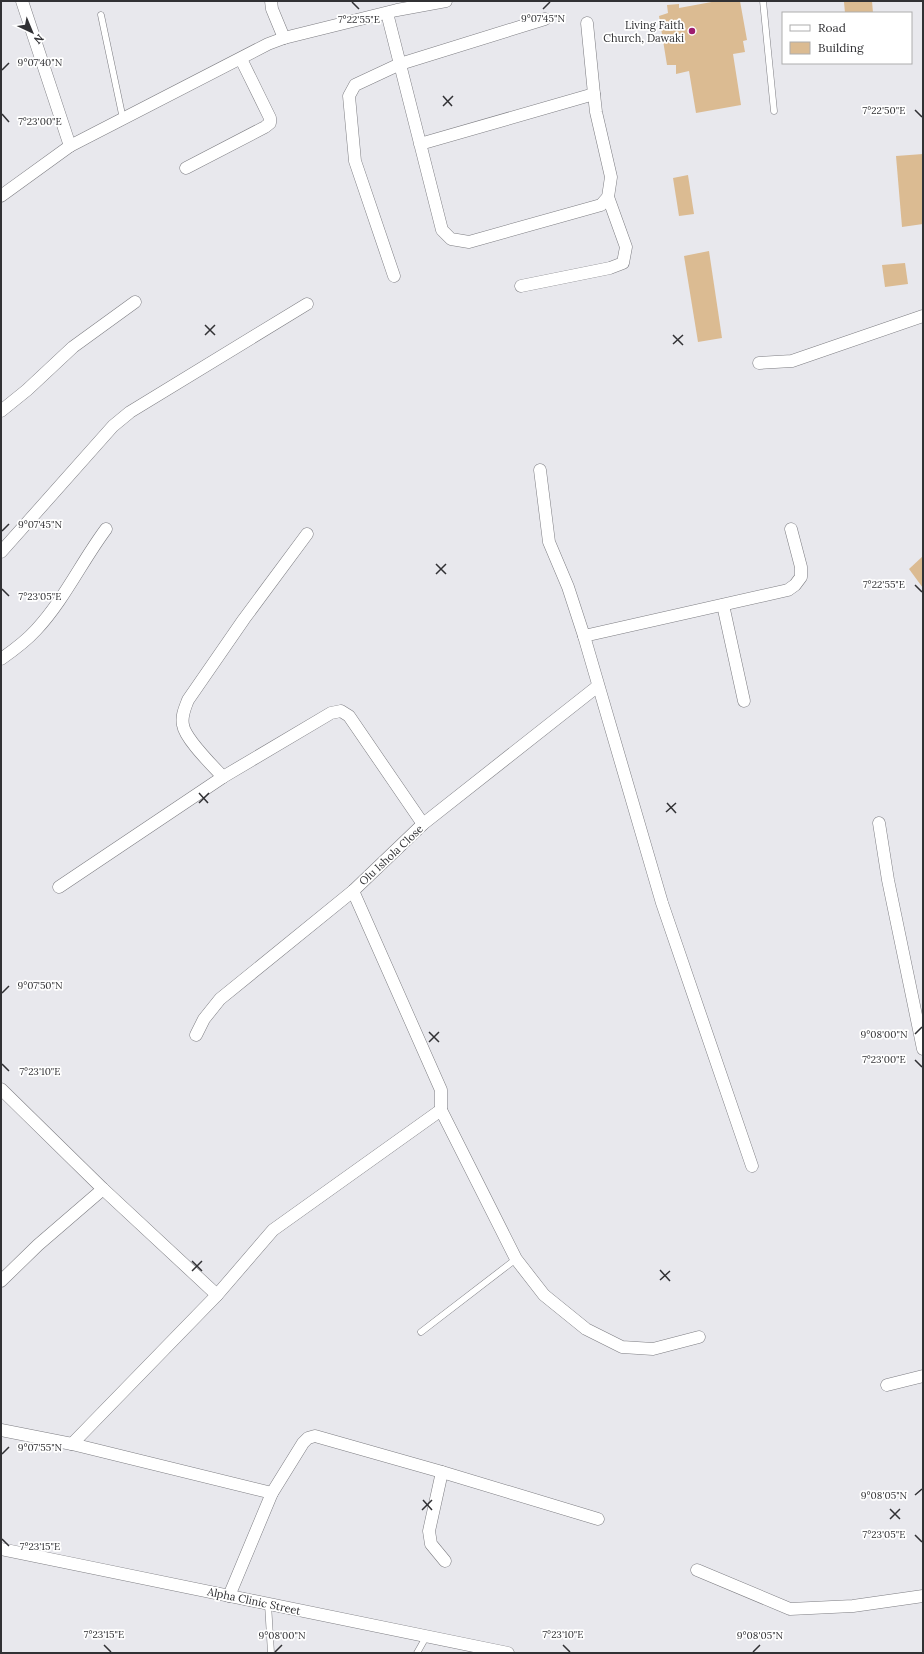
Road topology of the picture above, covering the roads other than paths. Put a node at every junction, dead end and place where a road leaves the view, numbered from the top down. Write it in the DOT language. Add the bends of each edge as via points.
graph roads {
  1 [pos="22,1"];
  2 [pos="271,1"];
  3 [pos="446,1"];
  4 [pos="763,1"];
  5 [pos="387,13"];
  6 [pos="101,15"];
  7 [pos="545,19"];
  8 [pos="587,24"];
  9 [pos="284,38"];
  10 [pos="241,58"];
  11 [pos="400,64"];
  12 [pos="594,94"];
  13 [pos="774,111"];
  14 [pos="123,119"];
  15 [pos="420,144"];
  16 [pos="70,146"];
  17 [pos="186,168"];
  18 [pos="1,196"];
  19 [pos="608,197"];
  20 [pos="394,276"];
  21 [pos="520,286"];
  22 [pos="135,302"];
  23 [pos="307,304"];
  24 [pos="923,316"];
  25 [pos="759,363"];
  26 [pos="1,412"];
  27 [pos="540,470"];
  28 [pos="106,529"];
  29 [pos="791,529"];
  30 [pos="307,534"];
  31 [pos="1,552"];
  32 [pos="722,605"];
  33 [pos="584,636"];
  34 [pos="1,659"];
  35 [pos="598,686"];
  36 [pos="744,701"];
  37 [pos="223,778"];
  38 [pos="879,823"];
  39 [pos="423,824"];
  40 [pos="59,887"];
  41 [pos="353,891"];
  42 [pos="196,1035"];
  43 [pos="923,1048"];
  44 [pos="1,1089"];
  45 [pos="441,1110"];
  46 [pos="752,1166"];
  47 [pos="103,1189"];
  48 [pos="516,1259"];
  49 [pos="1,1281"];
  50 [pos="217,1295"];
  51 [pos="421,1332"];
  52 [pos="699,1337"];
  53 [pos="923,1376"];
  54 [pos="887,1386"];
  55 [pos="1,1430"];
  56 [pos="72,1444"];
  57 [pos="442,1472"];
  58 [pos="272,1494"];
  59 [pos="598,1519"];
  60 [pos="1,1550"];
  61 [pos="445,1561"];
  62 [pos="696,1570"];
  63 [pos="229,1596"];
  64 [pos="923,1596"];
  65 [pos="268,1604"];
  66 [pos="426,1636"];
  67 [pos="271,1653"];
  68 [pos="417,1653"];
  69 [pos="508,1653"];
  1 -- 16 [label="street"];
  2 -- 9 [label="street"];
  3 -- 5 [label="street"];
  4 -- 13 [label="lane"];
  5 -- 9 [label="street"];
  5 -- 11 [label="street"];
  6 -- 14 [label="lane"];
  7 -- 11 [label="street"];
  8 -- 12 [label="street"];
  9 -- 10 [label="street"];
  10 -- 14 [label="street"];
  10 -- 17 [label="street" via="270,118 270,123"];
  11 -- 15 [label="street"];
  11 -- 20 [label="street" via="355,85 349,96 355,161"];
  12 -- 15 [label="street"];
  12 -- 19 [label="street" via="611,177"];
  14 -- 16 [label="street"];
  15 -- 19 [label="street" via="442,230 451,239 469,242 601,205"];
  16 -- 18 [label="street"];
  19 -- 21 [label="street" via="626,247 623,263 610,268"];
  22 -- 26 [label="street" via="73,347"];
  23 -- 31 [label="street" via="130,412 113,426"];
  24 -- 25 [label="street" via="792,361"];
  27 -- 33 [label="street" via="549,542 568,587"];
  28 -- 34 [label="street" via="36,630"];
  29 -- 32 [label="street" via="801,572 801,577 795,585 788,590"];
  30 -- 37 [label="street" via="244,619 188,700 183,712 183,725 187,737"];
  32 -- 33 [label="street"];
  32 -- 36 [label="street"];
  33 -- 35 [label="street"];
  35 -- 39 [label="street, Olu Ishola Close"];
  35 -- 46 [label="street" via="662,903"];
  37 -- 39 [label="street" via="331,713 340,711 349,716"];
  37 -- 40 [label="street"];
  38 -- 43 [label="street" via="891,895"];
  39 -- 41 [label="street, Olu Ishola Close"];
  41 -- 42 [label="street, Olu Ishola Close" via="220,998"];
  41 -- 45 [label="street" via="441,1090"];
  44 -- 47 [label="street"];
  45 -- 48 [label="street"];
  45 -- 50 [label="street" via="273,1230"];
  47 -- 49 [label="street"];
  47 -- 50 [label="street"];
  48 -- 51 [label="lane"];
  48 -- 52 [label="street" via="544,1294 586,1329 622,1347 653,1349"];
  50 -- 56 [label="street"];
  53 -- 54 [label="street"];
  55 -- 56 [label="street"];
  56 -- 58 [label="street"];
  57 -- 58 [label="street" via="316,1436 308,1438 303,1443"];
  57 -- 59 [label="street"];
  57 -- 61 [label="street" via="429,1531 431,1544"];
  58 -- 63 [label="street"];
  60 -- 63 [label="street, Alpha Clinic Street"];
  62 -- 64 [label="street" via="790,1609 853,1606"];
  63 -- 65 [label="street, Alpha Clinic Street"];
  65 -- 66 [label="street, Alpha Clinic Street"];
  65 -- 67 [label="lane"];
  66 -- 68 [label="lane"];
  66 -- 69 [label="street, Alpha Clinic Street"];
}
